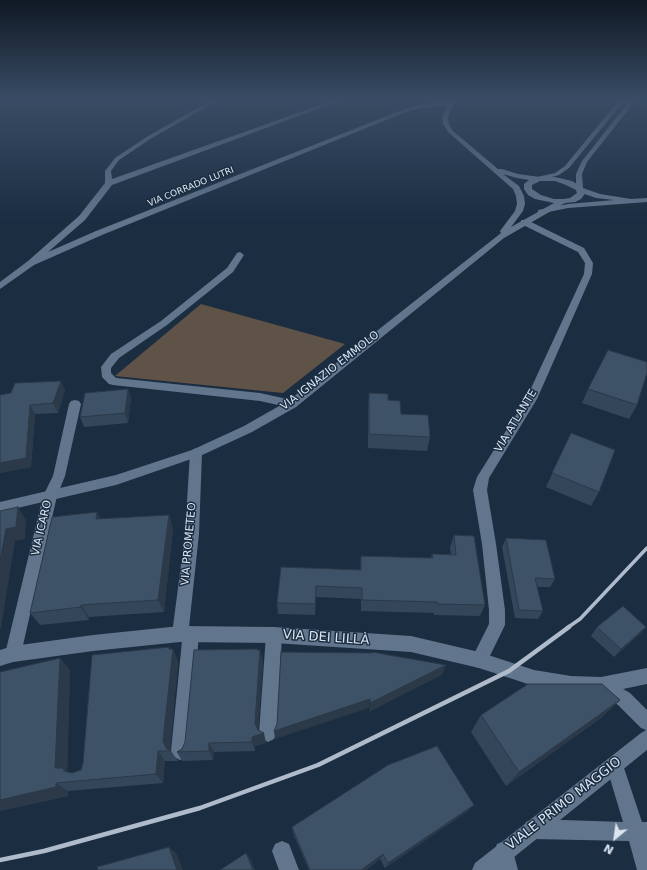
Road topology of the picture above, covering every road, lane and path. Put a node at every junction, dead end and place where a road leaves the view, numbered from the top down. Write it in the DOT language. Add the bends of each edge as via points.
graph roads {
  1 [pos="146,141"];
  2 [pos="226,141"];
  3 [pos="331,141"];
  4 [pos="460,141"];
  5 [pos="589,141"];
  6 [pos="601,141"];
  7 [pos="492,166"];
  8 [pos="540,179"];
  9 [pos="109,183"];
  10 [pos="516,188"];
  11 [pos="579,189"];
  12 [pos="526,191"];
  13 [pos="628,200"];
  14 [pos="647,200"];
  15 [pos="563,201"];
  16 [pos="521,204"];
  17 [pos="586,204"];
  18 [pos="541,212"];
  19 [pos="524,222"];
  20 [pos="501,236"];
  21 [pos="240,255"];
  22 [pos="31,263"];
  23 [pos="0,286"];
  24 [pos="75,404"];
  25 [pos="292,404"];
  26 [pos="196,453"];
  27 [pos="50,496"];
  28 [pos="0,507"];
  29 [pos="185,634"];
  30 [pos="274,635"];
  31 [pos="6,656"];
  32 [pos="479,660"];
  33 [pos="647,676"];
  34 [pos="601,685"];
  35 [pos="647,722"];
  36 [pos="268,733"];
  37 [pos="647,739"];
  38 [pos="180,751"];
  39 [pos="615,765"];
  40 [pos="533,829"];
  41 [pos="642,832"];
  42 [pos="282,851"];
  43 [pos="506,861"];
  44 [pos="647,869"];
  45 [pos="289,870"];
  46 [pos="482,870"];
  1 -- 9 [label="street" via="126,152 111,165 108,172"];
  2 -- 9 [label="street"];
  3 -- 22 [label="street, VIA CORRADO LUTRI" via="99,233"];
  4 -- 7 [label="street"];
  5 -- 8 [label="street" via="567,167 557,174"];
  6 -- 11 [label="street" via="584,162 579,174"];
  7 -- 8 [label="street" via="517,176"];
  7 -- 10 [label="street"];
  8 -- 11 [label="street" via="562,180"];
  8 -- 12 [label="street" via="528,184"];
  9 -- 22 [label="street" via="82,218"];
  10 -- 12 [label="street"];
  10 -- 16 [label="street"];
  11 -- 13 [label="street" via="600,196"];
  11 -- 15 [label="street" via="581,193 578,197"];
  12 -- 15 [label="street" via="538,197"];
  12 -- 16 [label="street"];
  13 -- 14 [label="street"];
  13 -- 17 [label="street"];
  15 -- 17 [label="street"];
  15 -- 18 [label="street"];
  16 -- 20 [label="street" via="519,211"];
  17 -- 18 [label="street"];
  18 -- 19 [label="street"];
  19 -- 20 [label="street"];
  19 -- 32 [label="street, VIA ATLANTE" via="581,250 589,263 588,274 531,399 483,477 480,490 489,544 497,625"];
  20 -- 25 [label="street, VIA IGNAZIO EMMOLO"];
  21 -- 25 [label="street" via="230,270 164,323 115,356 106,367 106,374 114,381 260,396"];
  22 -- 23 [label="street"];
  24 -- 27 [label="street, VIA ICARO" via="59,476"];
  25 -- 26 [label="street, VIA IGNAZIO EMMOLO" via="248,429"];
  26 -- 27 [label="street, VIA IGNAZIO EMMOLO" via="116,480"];
  26 -- 29 [label="street, VIA PROMETEO"];
  27 -- 28 [label="street, VIA IGNAZIO EMMOLO"];
  27 -- 31 [label="street, VIA ICARO"];
  29 -- 30 [label="street, VIA DEI LILLÀ"];
  29 -- 31 [label="street, VIA DEI LILLÀ" via="93,651"];
  29 -- 38 [label="street, VIA PROMETEO"];
  30 -- 32 [label="street, VIA DEI LILLÀ" via="411,644"];
  30 -- 36 [label="street"];
  32 -- 34 [label="street, VIA DEI LILLÀ" via="534,678 571,684"];
  33 -- 34 [label="street, VIA DEI LILLÀ"];
  34 -- 35 [label="street" via="624,699"];
  37 -- 39 [label="street, VIALE PRIMO MAGGIO"];
  39 -- 40 [label="street, VIALE PRIMO MAGGIO"];
  39 -- 41 [label="street"];
  40 -- 41 [label="street"];
  40 -- 43 [label="street, VIALE PRIMO MAGGIO"];
  41 -- 44 [label="street"];
  42 -- 45 [label="street"];
  43 -- 46 [label="street, VIALE PRIMO MAGGIO"];
}
